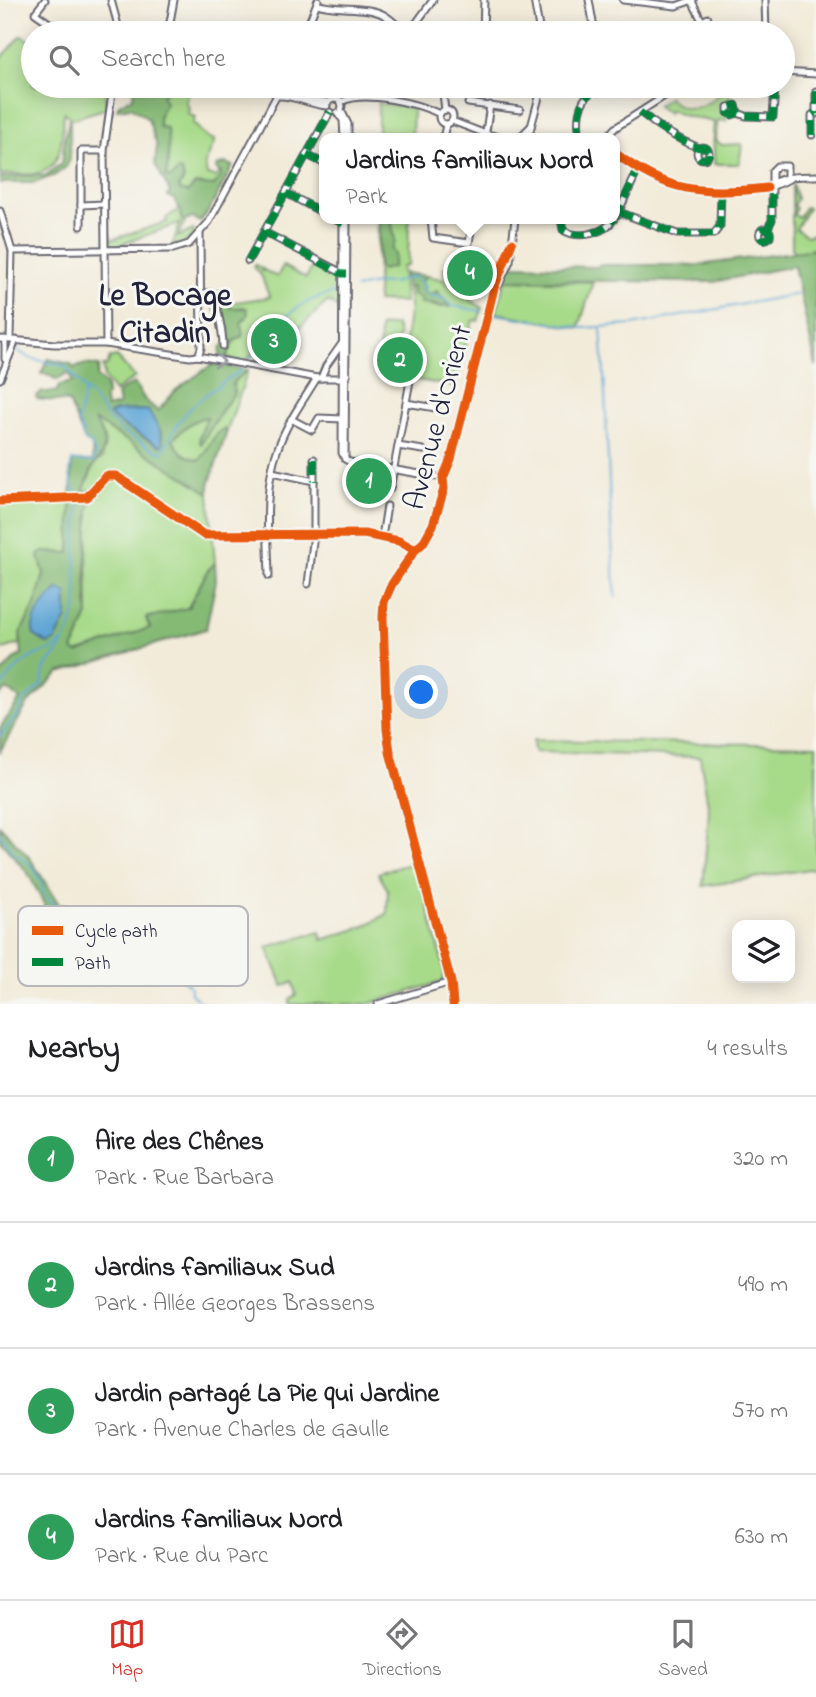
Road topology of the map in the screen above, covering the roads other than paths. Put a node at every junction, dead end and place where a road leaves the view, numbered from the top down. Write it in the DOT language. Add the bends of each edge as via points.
graph roads {
  1 [pos="46,0"];
  2 [pos="111,0"];
  3 [pos="174,0"];
  4 [pos="433,0"];
  5 [pos="484,0"];
  6 [pos="534,0"];
  7 [pos="589,0"];
  8 [pos="623,0"];
  9 [pos="692,0"];
  10 [pos="765,0"];
  11 [pos="317,2"];
  12 [pos="708,18"];
  13 [pos="46,21"];
  14 [pos="117,21"];
  15 [pos="170,21"];
  16 [pos="310,21"];
  17 [pos="392,21"];
  18 [pos="416,21"];
  19 [pos="483,21"];
  20 [pos="538,21"];
  21 [pos="592,21"];
  22 [pos="766,21"];
  23 [pos="795,73"];
  24 [pos="816,74"];
  25 [pos="816,91"];
  26 [pos="111,98"];
  27 [pos="275,98"];
  28 [pos="294,98"];
  29 [pos="306,98"];
  30 [pos="351,98"];
  31 [pos="364,98"];
  32 [pos="442,98"];
  33 [pos="539,98"];
  34 [pos="586,98"];
  35 [pos="662,98"];
  36 [pos="774,98"];
  37 [pos="341,102"];
  38 [pos="468,103"];
  39 [pos="490,105"];
  40 [pos="328,107"];
  41 [pos="520,110"];
  42 [pos="339,112"];
  43 [pos="442,112"];
  44 [pos="640,112"];
  45 [pos="738,113"];
  46 [pos="816,113"];
  47 [pos="452,121"];
  48 [pos="814,122"];
  49 [pos="446,125"];
  50 [pos="347,133"];
  51 [pos="444,133"];
  52 [pos="478,133"];
  53 [pos="485,133"];
  54 [pos="526,133"];
  55 [pos="580,133"];
  56 [pos="610,133"];
  57 [pos="812,135"];
  58 [pos="699,148"];
  59 [pos="104,150"];
  60 [pos="307,155"];
  61 [pos="620,157"];
  62 [pos="319,161"];
  63 [pos="638,170"];
  64 [pos="816,176"];
  65 [pos="788,178"];
  66 [pos="770,186"];
  67 [pos="721,191"];
  68 [pos="286,193"];
  69 [pos="81,205"];
  70 [pos="104,205"];
  71 [pos="620,208"];
  72 [pos="0,211"];
  73 [pos="319,211"];
  74 [pos="620,217"];
  75 [pos="345,224"];
  76 [pos="432,224"];
  77 [pos="472,224"];
  78 [pos="514,224"];
  79 [pos="562,224"];
  80 [pos="608,224"];
  81 [pos="82,226"];
  82 [pos="768,228"];
  83 [pos="264,232"];
  84 [pos="200,233"];
  85 [pos="105,250"];
  86 [pos="12,251"];
  87 [pos="248,261"];
  88 [pos="345,274"];
  89 [pos="200,293"];
  90 [pos="8,339"];
  91 [pos="345,341"];
  92 [pos="106,344"];
  93 [pos="223,346"];
  94 [pos="198,356"];
  95 [pos="5,362"];
  96 [pos="345,377"];
  97 [pos="319,378"];
  98 [pos="0,379"];
  99 [pos="410,381"];
  100 [pos="406,403"];
  101 [pos="436,408"];
  102 [pos="290,419"];
  103 [pos="344,419"];
  104 [pos="398,446"];
  105 [pos="423,450"];
  106 [pos="314,459"];
  107 [pos="394,470"];
  108 [pos="272,472"];
  109 [pos="443,478"];
  110 [pos="314,481"];
  111 [pos="390,489"];
  112 [pos="0,502"];
  113 [pos="387,506"];
  114 [pos="314,534"];
  115 [pos="268,535"];
  116 [pos="382,537"];
  117 [pos="415,550"];
  118 [pos="269,576"];
  119 [pos="308,584"];
  120 [pos="451,982"];
  121 [pos="378,1004"];
  122 [pos="453,1004"];
  1 -- 13 [label="street" via="35,13"];
  2 -- 14 [label="street"];
  3 -- 15 [label="street"];
  4 -- 18 [label="street"];
  5 -- 19 [label="street"];
  6 -- 20 [label="street"];
  7 -- 21 [label="street"];
  8 -- 9 [label="street" via="676,6"];
  9 -- 12 [label="street" via="702,21"];
  10 -- 22 [label="street"];
  11 -- 16 [label="street"];
  11 -- 17 [label="street" via="330,9 372,11"];
  23 -- 24 [label="street"];
  25 -- 46 [label="street"];
  26 -- 59 [label="street"];
  27 -- 84 [label="street"];
  28 -- 40 [label="street"];
  29 -- 40 [label="street"];
  30 -- 37 [label="street"];
  31 -- 43 [label="street"];
  32 -- 43 [label="street"];
  33 -- 54 [label="street"];
  34 -- 55 [label="street" via="578,115"];
  35 -- 44 [label="street"];
  36 -- 45 [label="street" via="773,120"];
  37 -- 40 [label="street" via="335,99"];
  37 -- 42 [label="street"];
  38 -- 39 [label="street"];
  39 -- 41 [label="street"];
  39 -- 53 [label="street"];
  40 -- 42 [label="street"];
  40 -- 60 [label="street"];
  42 -- 50 [label="street" via="348,124"];
  43 -- 47 [label="street" via="451,112"];
  43 -- 49 [label="street" via="440,121"];
  44 -- 56 [label="street"];
  44 -- 58 [label="street" via="674,138"];
  46 -- 48 [label="street"];
  47 -- 49 [label="street"];
  47 -- 52 [label="street"];
  48 -- 57 [label="street"];
  49 -- 51 [label="street"];
  59 -- 69 [label="street" via="81,151"];
  59 -- 70 [label="street"];
  60 -- 62 [label="street"];
  60 -- 68 [label="street"];
  61 -- 63 [label="street"];
  63 -- 67 [label="street" via="673,186"];
  63 -- 71 [label="street"];
  64 -- 65 [label="street"];
  65 -- 66 [label="street"];
  65 -- 66 [label="street" via="787,166 776,166"];
  66 -- 67 [label="street"];
  66 -- 82 [label="street" via="772,220"];
  67 -- 74 [label="street" via="720,226 713,234 677,234"];
  68 -- 73 [label="street"];
  68 -- 83 [label="street"];
  69 -- 70 [label="street"];
  69 -- 81 [label="street"];
  70 -- 85 [label="street"];
  72 -- 86 [label="street"];
  75 -- 88 [label="street"];
  76 -- 77 [label="street" via="433,238 470,243"];
  78 -- 109 [label="street, Avenue d'Orient"];
  79 -- 80 [label="street" via="564,230 575,234 600,232"];
  83 -- 87 [label="street"];
  83 -- 88 [label="street"];
  84 -- 85 [label="street" via="182,248"];
  84 -- 89 [label="street"];
  85 -- 86 [label="street"];
  85 -- 92 [label="street"];
  86 -- 90 [label="street"];
  88 -- 91 [label="street"];
  89 -- 93 [label="street" via="214,293"];
  89 -- 94 [label="street"];
  90 -- 92 [label="street"];
  90 -- 95 [label="street"];
  90 -- 95 [label="street"];
  91 -- 96 [label="street"];
  91 -- 97 [label="street"];
  92 -- 94 [label="street"];
  94 -- 97 [label="street, one-way"];
  95 -- 98 [label="street"];
  96 -- 97 [label="street"];
  96 -- 103 [label="street"];
  97 -- 102 [label="street"];
  99 -- 100 [label="street"];
  100 -- 101 [label="street"];
  100 -- 104 [label="street"];
  102 -- 103 [label="street" via="312,430 319,418"];
  102 -- 108 [label="street"];
  103 -- 107 [label="street" via="345,459"];
  104 -- 105 [label="street"];
  104 -- 107 [label="street"];
  106 -- 110 [label="street"];
  107 -- 109 [label="street"];
  107 -- 111 [label="street"];
  108 -- 110 [label="street"];
  108 -- 115 [label="street"];
  109 -- 117 [label="street, Avenue d'Orient" via="436,516"];
  110 -- 114 [label="street"];
  112 -- 115 [label="street" via="88,497 106,476 116,476 204,535"];
  113 -- 116 [label="street"];
  114 -- 115 [label="street"];
  114 -- 116 [label="street"];
  114 -- 119 [label="street"];
  115 -- 118 [label="street"];
  116 -- 117 [label="street"];
  117 -- 120 [label="street, Avenue d'Orient" via="387,594 383,617 387,729"];
  120 -- 121 [label="street"];
  120 -- 122 [label="street, Avenue d'Orient"];
}
